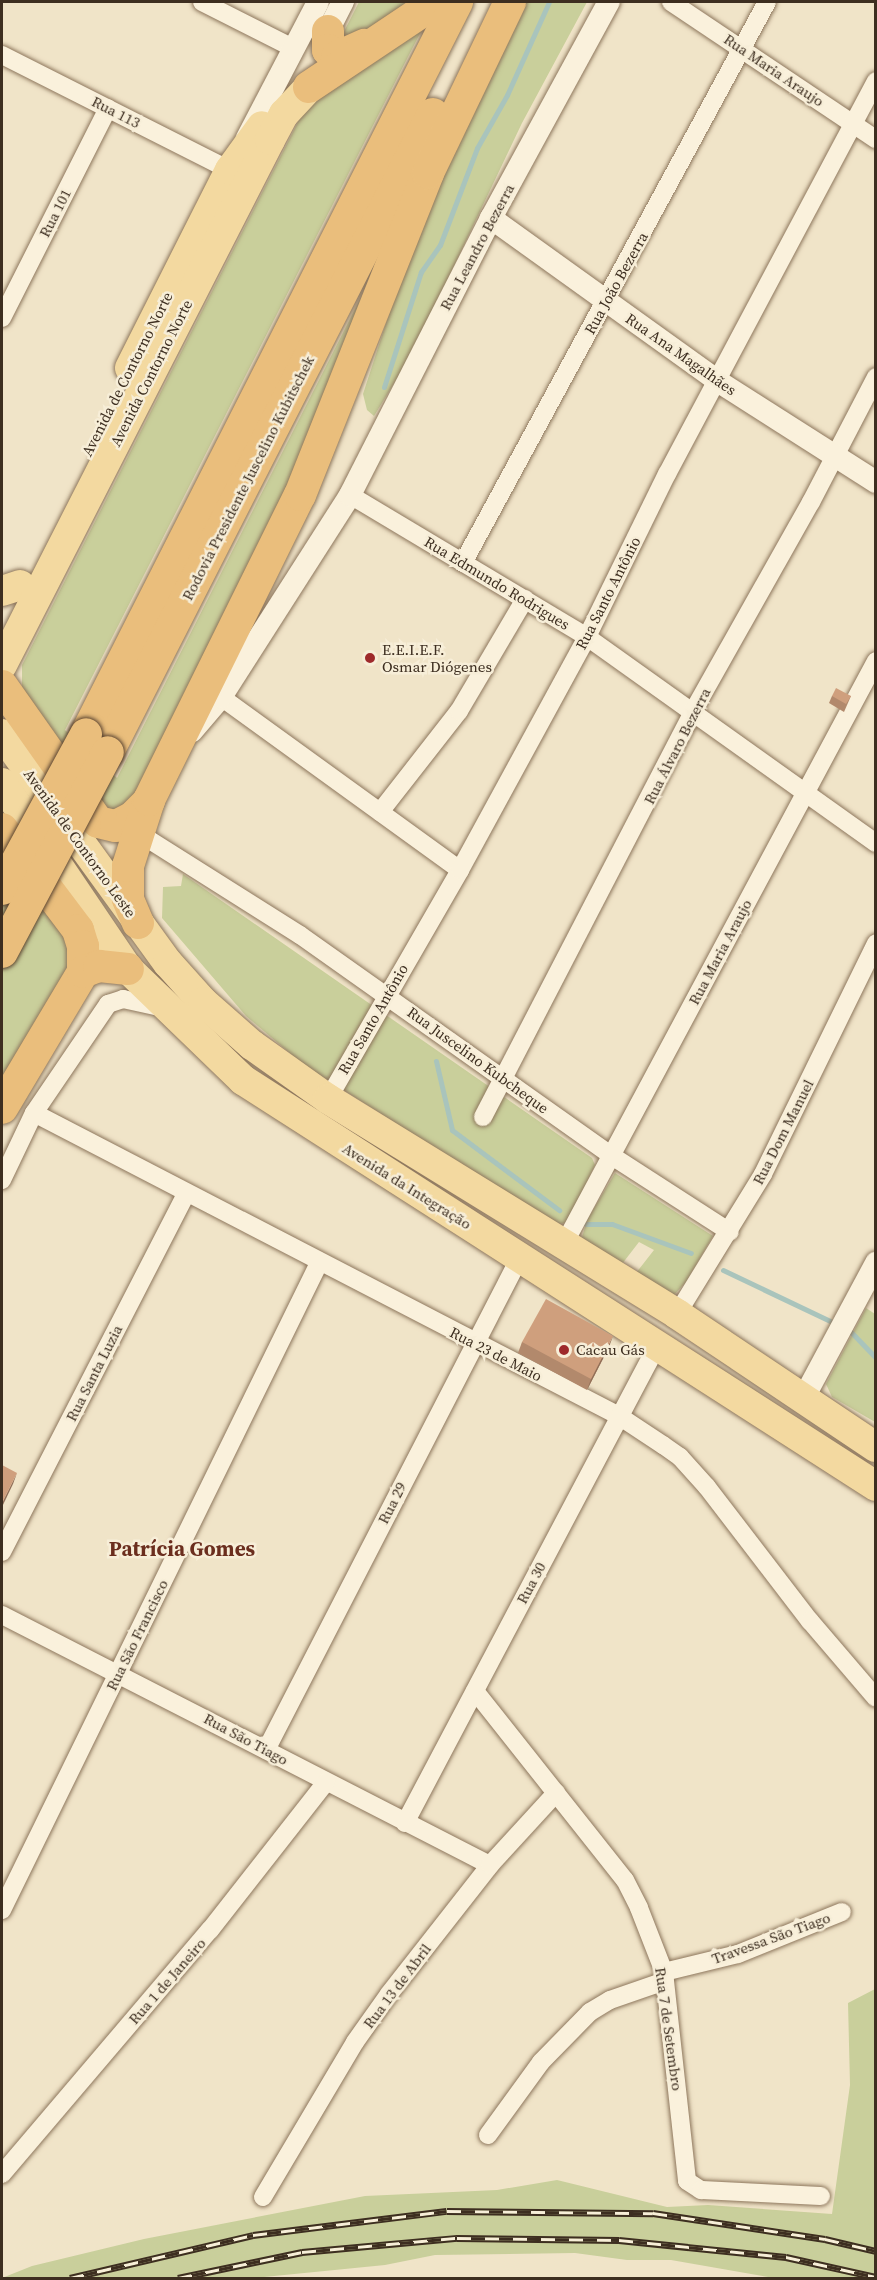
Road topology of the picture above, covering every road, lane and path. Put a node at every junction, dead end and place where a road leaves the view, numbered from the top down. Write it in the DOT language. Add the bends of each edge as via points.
graph roads {
  1 [pos="202,2"];
  2 [pos="318,2"];
  3 [pos="344,2"];
  4 [pos="457,2"];
  5 [pos="491,2"];
  6 [pos="510,2"];
  7 [pos="609,2"];
  8 [pos="671,2"];
  9 [pos="767,2"];
  10 [pos="424,10"];
  11 [pos="328,31"];
  12 [pos="293,48"];
  13 [pos="744,48"];
  14 [pos="2,55"];
  15 [pos="876,81"];
  16 [pos="309,87"];
  17 [pos="108,108"];
  18 [pos="852,124"];
  19 [pos="876,139"];
  20 [pos="232,166"];
  21 [pos="491,218"];
  22 [pos="606,301"];
  23 [pos="2,318"];
  24 [pos="876,377"];
  25 [pos="718,382"];
  26 [pos="833,456"];
  27 [pos="876,482"];
  28 [pos="350,495"];
  29 [pos="464,563"];
  30 [pos="20,589"];
  31 [pos="525,599"];
  32 [pos="587,636"];
  33 [pos="876,661"];
  34 [pos="2,665"];
  35 [pos="2,686"];
  36 [pos="221,697"];
  37 [pos="692,713"];
  38 [pos="2,734"];
  39 [pos="97,743"];
  40 [pos="173,753"];
  41 [pos="806,793"];
  42 [pos="6,805"];
  43 [pos="380,812"];
  44 [pos="145,813"];
  45 [pos="876,843"];
  46 [pos="460,870"];
  47 [pos="2,889"];
  48 [pos="138,924"];
  49 [pos="876,943"];
  50 [pos="2,952"];
  51 [pos="128,969"];
  52 [pos="83,972"];
  53 [pos="387,995"];
  54 [pos="166,1009"];
  55 [pos="503,1078"];
  56 [pos="328,1099"];
  57 [pos="2,1108"];
  58 [pos="34,1113"];
  59 [pos="483,1117"];
  60 [pos="612,1156"];
  61 [pos="2,1180"];
  62 [pos="186,1194"];
  63 [pos="730,1232"];
  64 [pos="564,1244"];
  65 [pos="520,1257"];
  66 [pos="319,1263"];
  67 [pos="876,1263"];
  68 [pos="677,1314"];
  69 [pos="473,1342"];
  70 [pos="658,1344"];
  71 [pos="802,1401"];
  72 [pos="619,1416"];
  73 [pos="876,1447"];
  74 [pos="866,1480"];
  75 [pos="2,1552"];
  76 [pos="2,1615"];
  77 [pos="119,1673"];
  78 [pos="475,1691"];
  79 [pos="876,1698"];
  80 [pos="266,1750"];
  81 [pos="326,1782"];
  82 [pos="556,1793"];
  83 [pos="405,1823"];
  84 [pos="490,1865"];
  85 [pos="2,1910"];
  86 [pos="842,1912"];
  87 [pos="664,1976"];
  88 [pos="488,2135"];
  89 [pos="2,2174"];
  90 [pos="821,2196"];
  91 [pos="263,2197"];
  1 -- 12 [label="street"];
  2 -- 12 [label="street"];
  3 -- 11 [label="street"];
  4 -- 39 [label="highway, Rodovia Presidente Juscelino Kubitschek"];
  5 -- 39 [label="highway, Rodovia Presidente Juscelino Kubitschek"];
  6 -- 40 [label="highway" via="428,173 300,495"];
  7 -- 21 [label="street, Rua Leandro Bezerra"];
  8 -- 13 [label="street, Rua Maria Araujo"];
  9 -- 13 [label="street, Rua João Bezerra"];
  10 -- 11 [label="highway" via="337,57 328,50"];
  10 -- 16 [label="highway"];
  12 -- 20 [label="street"];
  13 -- 18 [label="street, Rua Maria Araujo"];
  13 -- 22 [label="street, Rua João Bezerra"];
  14 -- 17 [label="street, Rua 113"];
  15 -- 18 [label="street, Rua Santo Antônio"];
  16 -- 20 [label="main road, Avenida de Contorno Norte" via="260,128"];
  16 -- 30 [label="main road, Avenida Contorno Norte" via="285,114 270,140"];
  17 -- 20 [label="street, Rua 113"];
  17 -- 23 [label="street, Rua 101"];
  18 -- 19 [label="street, Rua Maria Araujo"];
  18 -- 25 [label="street, Rua Santo Antônio"];
  20 -- 30 [label="main road, Avenida de Contorno Norte"];
  21 -- 22 [label="street, Rua Ana Magalhães"];
  21 -- 28 [label="street, Rua Leandro Bezerra"];
  22 -- 25 [label="street, Rua Ana Magalhães"];
  22 -- 29 [label="street, Rua João Bezerra"];
  24 -- 26 [label="street, Rua Álvaro Bezerra"];
  25 -- 26 [label="street, Rua Ana Magalhães"];
  25 -- 32 [label="street, Rua Santo Antônio" via="667,474"];
  26 -- 27 [label="street, Rua Ana Magalhães"];
  26 -- 37 [label="street, Rua Álvaro Bezerra"];
  28 -- 29 [label="street, Rua Edmundo Rodrigues"];
  28 -- 36 [label="street, Rua Leandro Bezerra"];
  29 -- 31 [label="street, Rua Edmundo Rodrigues"];
  30 -- 34 [label="main road, Avenida Contorno Norte"];
  31 -- 32 [label="street, Rua Edmundo Rodrigues"];
  31 -- 43 [label="street" via="459,711"];
  32 -- 37 [label="street, Rua Edmundo Rodrigues"];
  32 -- 46 [label="street, Rua Santo Antônio"];
  33 -- 41 [label="street, Rua Maria Araujo"];
  35 -- 44 [label="highway" via="98,822 116,826"];
  36 -- 40 [label="street, Rua Leandro Bezerra"];
  36 -- 43 [label="street"];
  37 -- 41 [label="street, Rua Edmundo Rodrigues"];
  37 -- 55 [label="street, Rua Álvaro Bezerra"];
  38 -- 48 [label="main road, Avenida de Contorno Leste"];
  39 -- 47 [label="highway, Rodovia Presidente Juscelino Kubitschek, bridge"];
  39 -- 50 [label="highway, Rodovia Presidente Juscelino Kubitschek, bridge"];
  40 -- 44 [label="highway"];
  41 -- 45 [label="street, Rua Edmundo Rodrigues"];
  41 -- 60 [label="street, Rua Maria Araujo"];
  42 -- 51 [label="main road, Avenida da Integração"];
  42 -- 52 [label="highway" via="78,930 83,946"];
  43 -- 46 [label="street"];
  44 -- 48 [label="highway" via="127,883"];
  44 -- 53 [label="street, Rua Juscelino Kubcheque" via="148,839"];
  46 -- 53 [label="street, Rua Santo Antônio"];
  48 -- 56 [label="main road" via="168,963 227,1025"];
  49 -- 63 [label="street, Rua Dom Manuel" via="763,1174"];
  51 -- 52 [label="highway" via="99,966"];
  51 -- 54 [label="main road, Avenida da Integração"];
  52 -- 57 [label="highway"];
  53 -- 55 [label="street, Rua Juscelino Kubcheque"];
  53 -- 56 [label="street, Rua Santo Antônio"];
  54 -- 58 [label="street" via="123,999 108,1004"];
  54 -- 65 [label="main road, Avenida da Integração" via="243,1080"];
  55 -- 59 [label="street, Rua Álvaro Bezerra"];
  55 -- 60 [label="street, Rua Juscelino Kubcheque"];
  56 -- 64 [label="main road"];
  58 -- 61 [label="street"];
  58 -- 62 [label="street, Rua 23 de Maio"];
  60 -- 63 [label="street, Rua Juscelino Kubcheque"];
  60 -- 64 [label="street, Rua Maria Araujo"];
  62 -- 66 [label="street, Rua 23 de Maio"];
  62 -- 75 [label="street, Rua Santa Luzia"];
  63 -- 68 [label="street, Rua Dom Manuel"];
  64 -- 68 [label="main road"];
  65 -- 69 [label="street, Rua 29"];
  65 -- 70 [label="main road, Avenida da Integração"];
  66 -- 69 [label="street, Rua 23 de Maio"];
  66 -- 77 [label="street, Rua São Francisco"];
  67 -- 71 [label="street"];
  68 -- 71 [label="main road"];
  69 -- 72 [label="street, Rua 23 de Maio"];
  69 -- 80 [label="street, Rua 29"];
  70 -- 72 [label="street, Rua 30"];
  70 -- 74 [label="main road, Avenida da Integração"];
  71 -- 73 [label="main road"];
  72 -- 78 [label="street, Rua 30"];
  72 -- 79 [label="street, Rua 23 de Maio" via="680,1457"];
  73 -- 74 [label="main road"];
  76 -- 77 [label="street, Rua São Tiago"];
  77 -- 80 [label="street, Rua São Tiago"];
  77 -- 85 [label="street, Rua São Francisco"];
  78 -- 82 [label="street, Rua 7 de Setembro"];
  78 -- 83 [label="street, Rua 30"];
  80 -- 81 [label="street, Rua São Tiago"];
  81 -- 83 [label="street, Rua São Tiago"];
  81 -- 89 [label="street, Rua 1 de Janeiro" via="210,1930"];
  82 -- 84 [label="street, Rua 13 de Abril"];
  82 -- 87 [label="street, Rua 7 de Setembro" via="625,1880"];
  83 -- 84 [label="street, Rua São Tiago"];
  84 -- 91 [label="street, Rua 13 de Abril" via="355,2043"];
  86 -- 87 [label="street, Travessa São Tiago" via="738,1954"];
  87 -- 88 [label="street, Travessa São Tiago" via="590,2012 541,2062"];
  87 -- 90 [label="street, Rua 7 de Setembro" via="687,2181 701,2190"];
}
